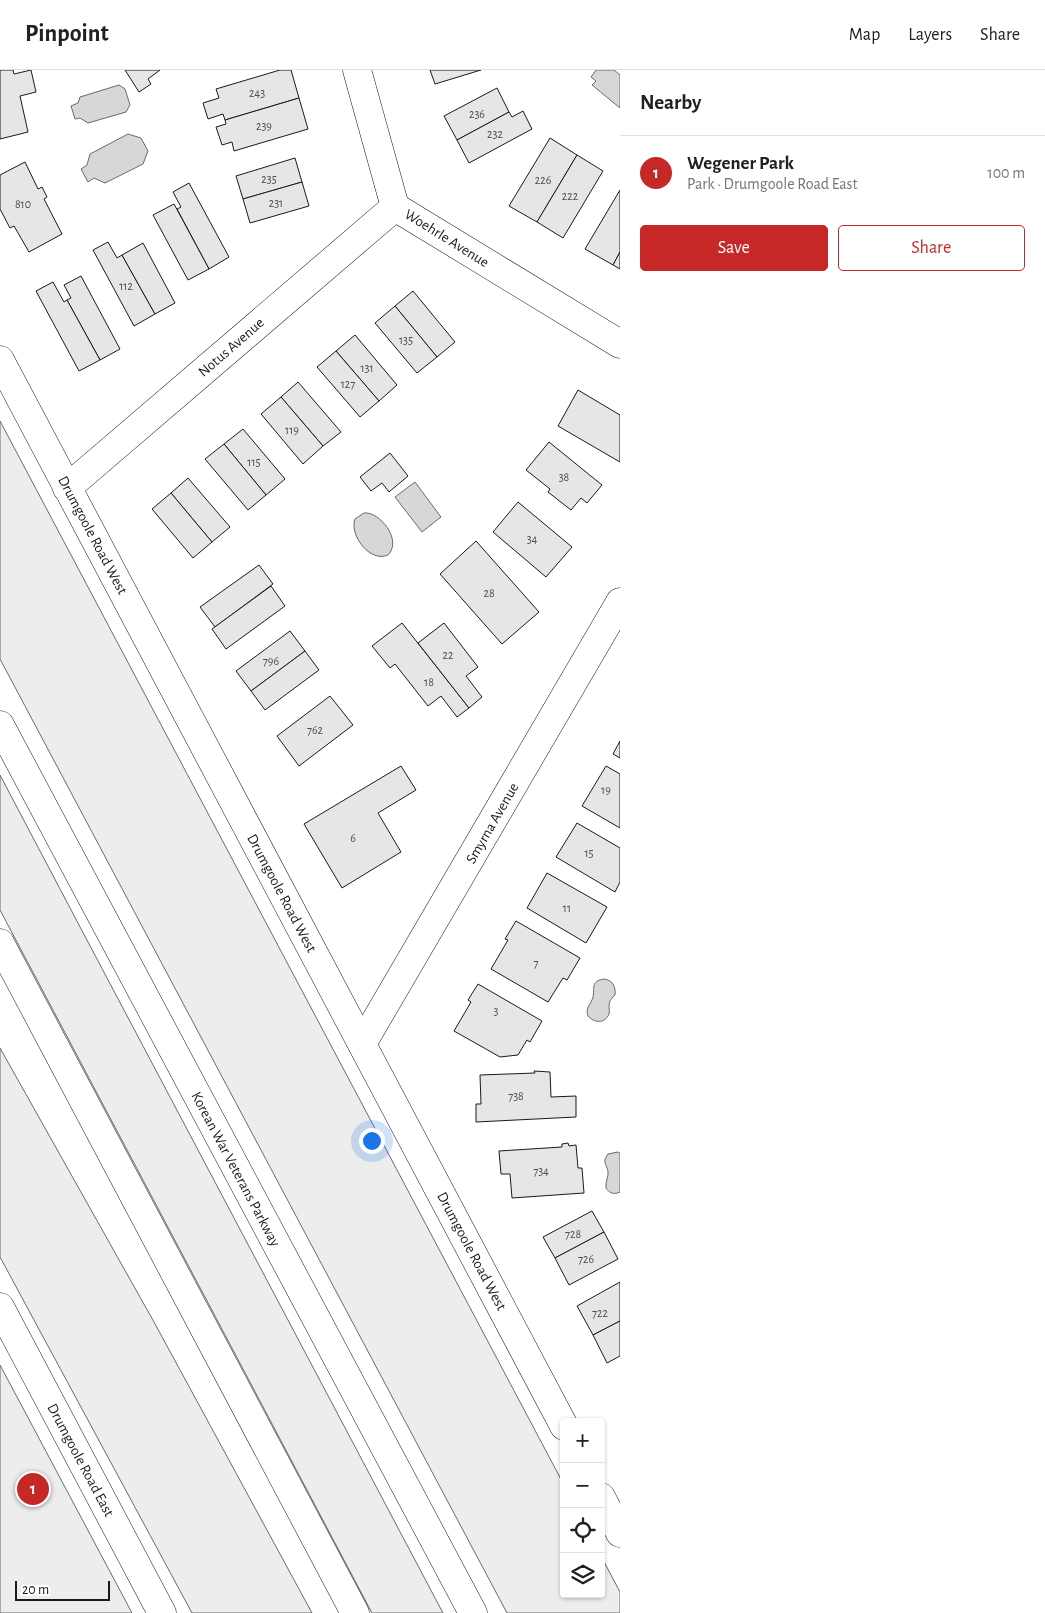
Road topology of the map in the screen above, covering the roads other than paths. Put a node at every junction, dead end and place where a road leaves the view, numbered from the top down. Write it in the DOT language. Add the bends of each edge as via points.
graph roads {
  1 [pos="357,70"];
  2 [pos="395,206"];
  3 [pos="620,344"];
  4 [pos="0,360"];
  5 [pos="67,488"];
  6 [pos="620,602"];
  7 [pos="0,725"];
  8 [pos="0,943"];
  9 [pos="362,1044"];
  10 [pos="0,1308"];
  11 [pos="560,1418"];
  12 [pos="605,1505"];
  13 [pos="620,1533"];
  14 [pos="162,1613"];
  15 [pos="355,1613"];
  16 [pos="473,1613"];
  1 -- 2 [label="main road, Woehrle Avenue"];
  2 -- 3 [label="main road, Woehrle Avenue"];
  2 -- 5 [label="main road, Notus Avenue"];
  4 -- 5 [label="main road, Drumgoole Road West"];
  5 -- 9 [label="main road, Drumgoole Road West"];
  6 -- 9 [label="main road, Smyrna Avenue"];
  7 -- 16 [label="main road, Korean War Veterans Parkway"];
  8 -- 15 [label="main road"];
  9 -- 11 [label="main road, Drumgoole Road West"];
  10 -- 14 [label="main road, Drumgoole Road East"];
  12 -- 13 [label="main road"];
}
